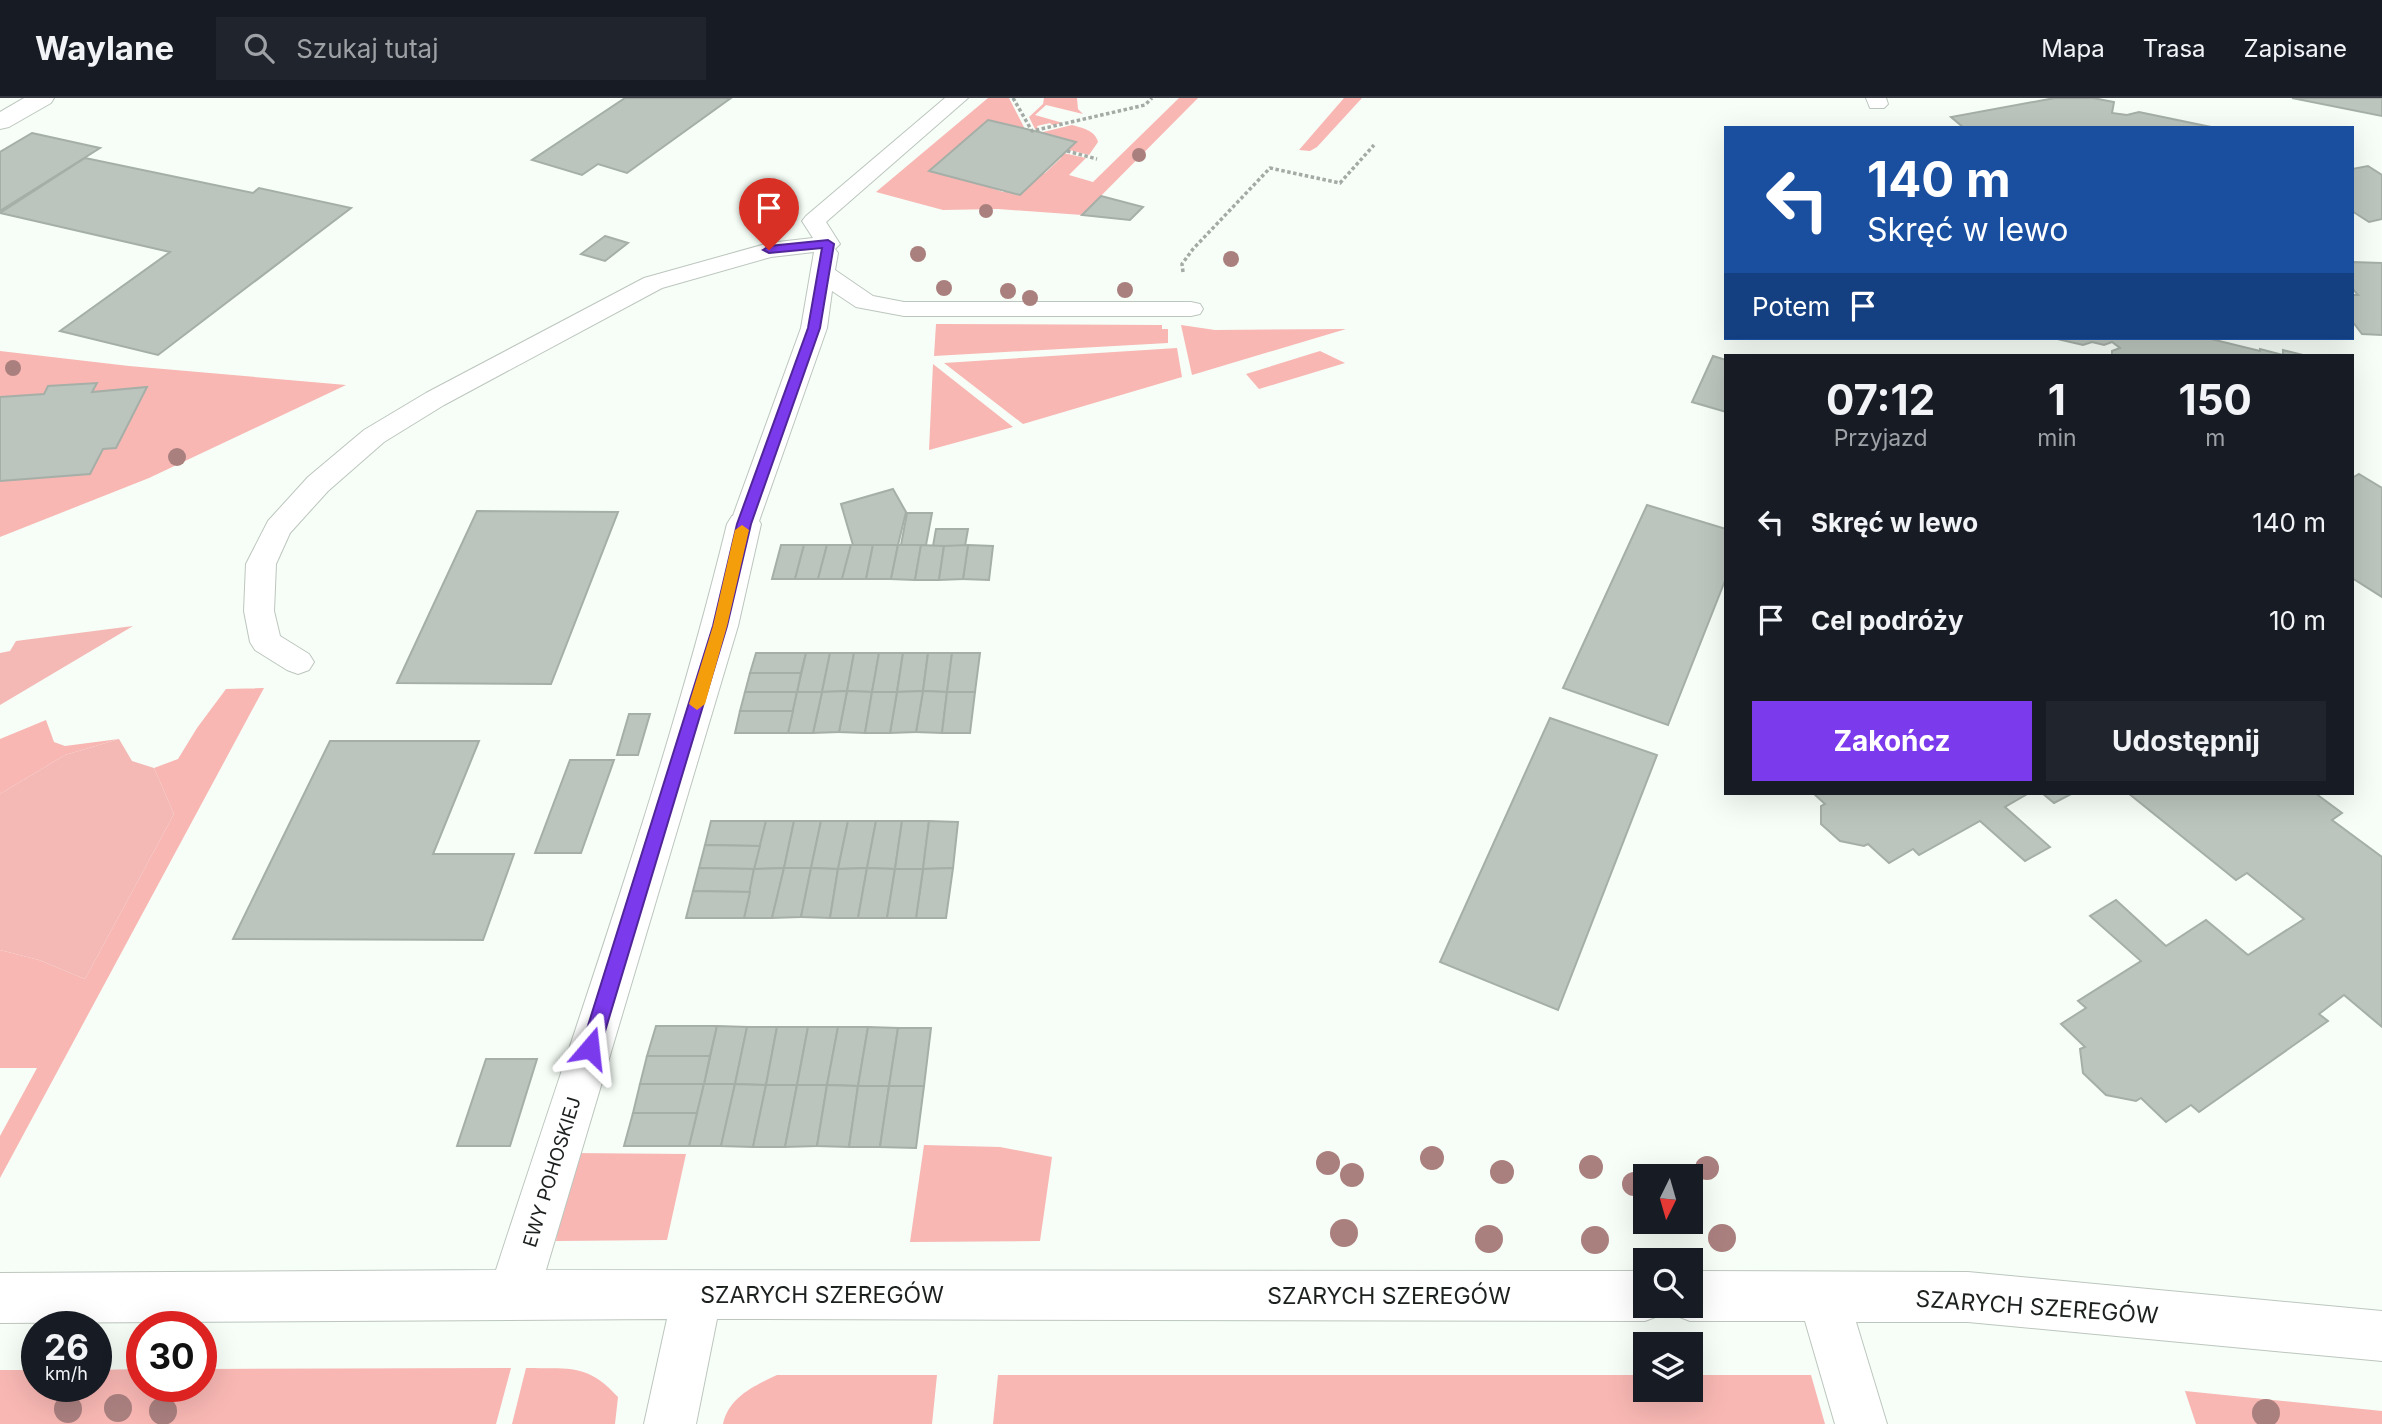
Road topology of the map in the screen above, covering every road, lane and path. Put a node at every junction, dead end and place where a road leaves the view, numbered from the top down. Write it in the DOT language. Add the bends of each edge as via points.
graph roads {
  1 [pos="42,98"];
  2 [pos="958,98"];
  3 [pos="1013,98"];
  4 [pos="1152,98"];
  5 [pos="0,122"];
  6 [pos="1374,145"];
  7 [pos="1066,151"];
  8 [pos="1097,159"];
  9 [pos="828,244"];
  10 [pos="823,272"];
  11 [pos="1187,309"];
  12 [pos="744,524"];
  13 [pos="298,662"];
  14 [pos="697,1294"];
  15 [pos="513,1296"];
  16 [pos="1633,1296"];
  17 [pos="1703,1296"];
  18 [pos="1823,1296"];
  19 [pos="0,1298"];
  20 [pos="2382,1336"];
  21 [pos="670,1424"];
  22 [pos="1861,1424"];
  1 -- 5 [label="street"];
  2 -- 9 [label="lane" via="814,221"];
  3 -- 4 [label="path" via="1032,131 1145,105"];
  6 -- 11 [label="path" via="1340,183 1270,168 1182,264"];
  7 -- 8 [label="path"];
  9 -- 10 [label="lane, EWY POHOSKIEJ"];
  9 -- 13 [label="lane" via="769,250 653,283 435,398 374,436 318,484 278,528 261,564 259,611 266,642"];
  10 -- 11 [label="lane" via="865,302 904,309"];
  10 -- 12 [label="lane, EWY POHOSKIEJ" via="814,328"];
  12 -- 15 [label="street, EWY POHOSKIEJ" via="682,755"];
  14 -- 15 [label="street, SZARYCH SZEREGÓW"];
  14 -- 16 [label="street, SZARYCH SZEREGÓW"];
  14 -- 21 [label="street"];
  15 -- 19 [label="street, SZARYCH SZEREGÓW"];
  17 -- 18 [label="street, SZARYCH SZEREGÓW"];
  18 -- 20 [label="street, SZARYCH SZEREGÓW" via="1968,1297"];
  18 -- 22 [label="street"];
}
